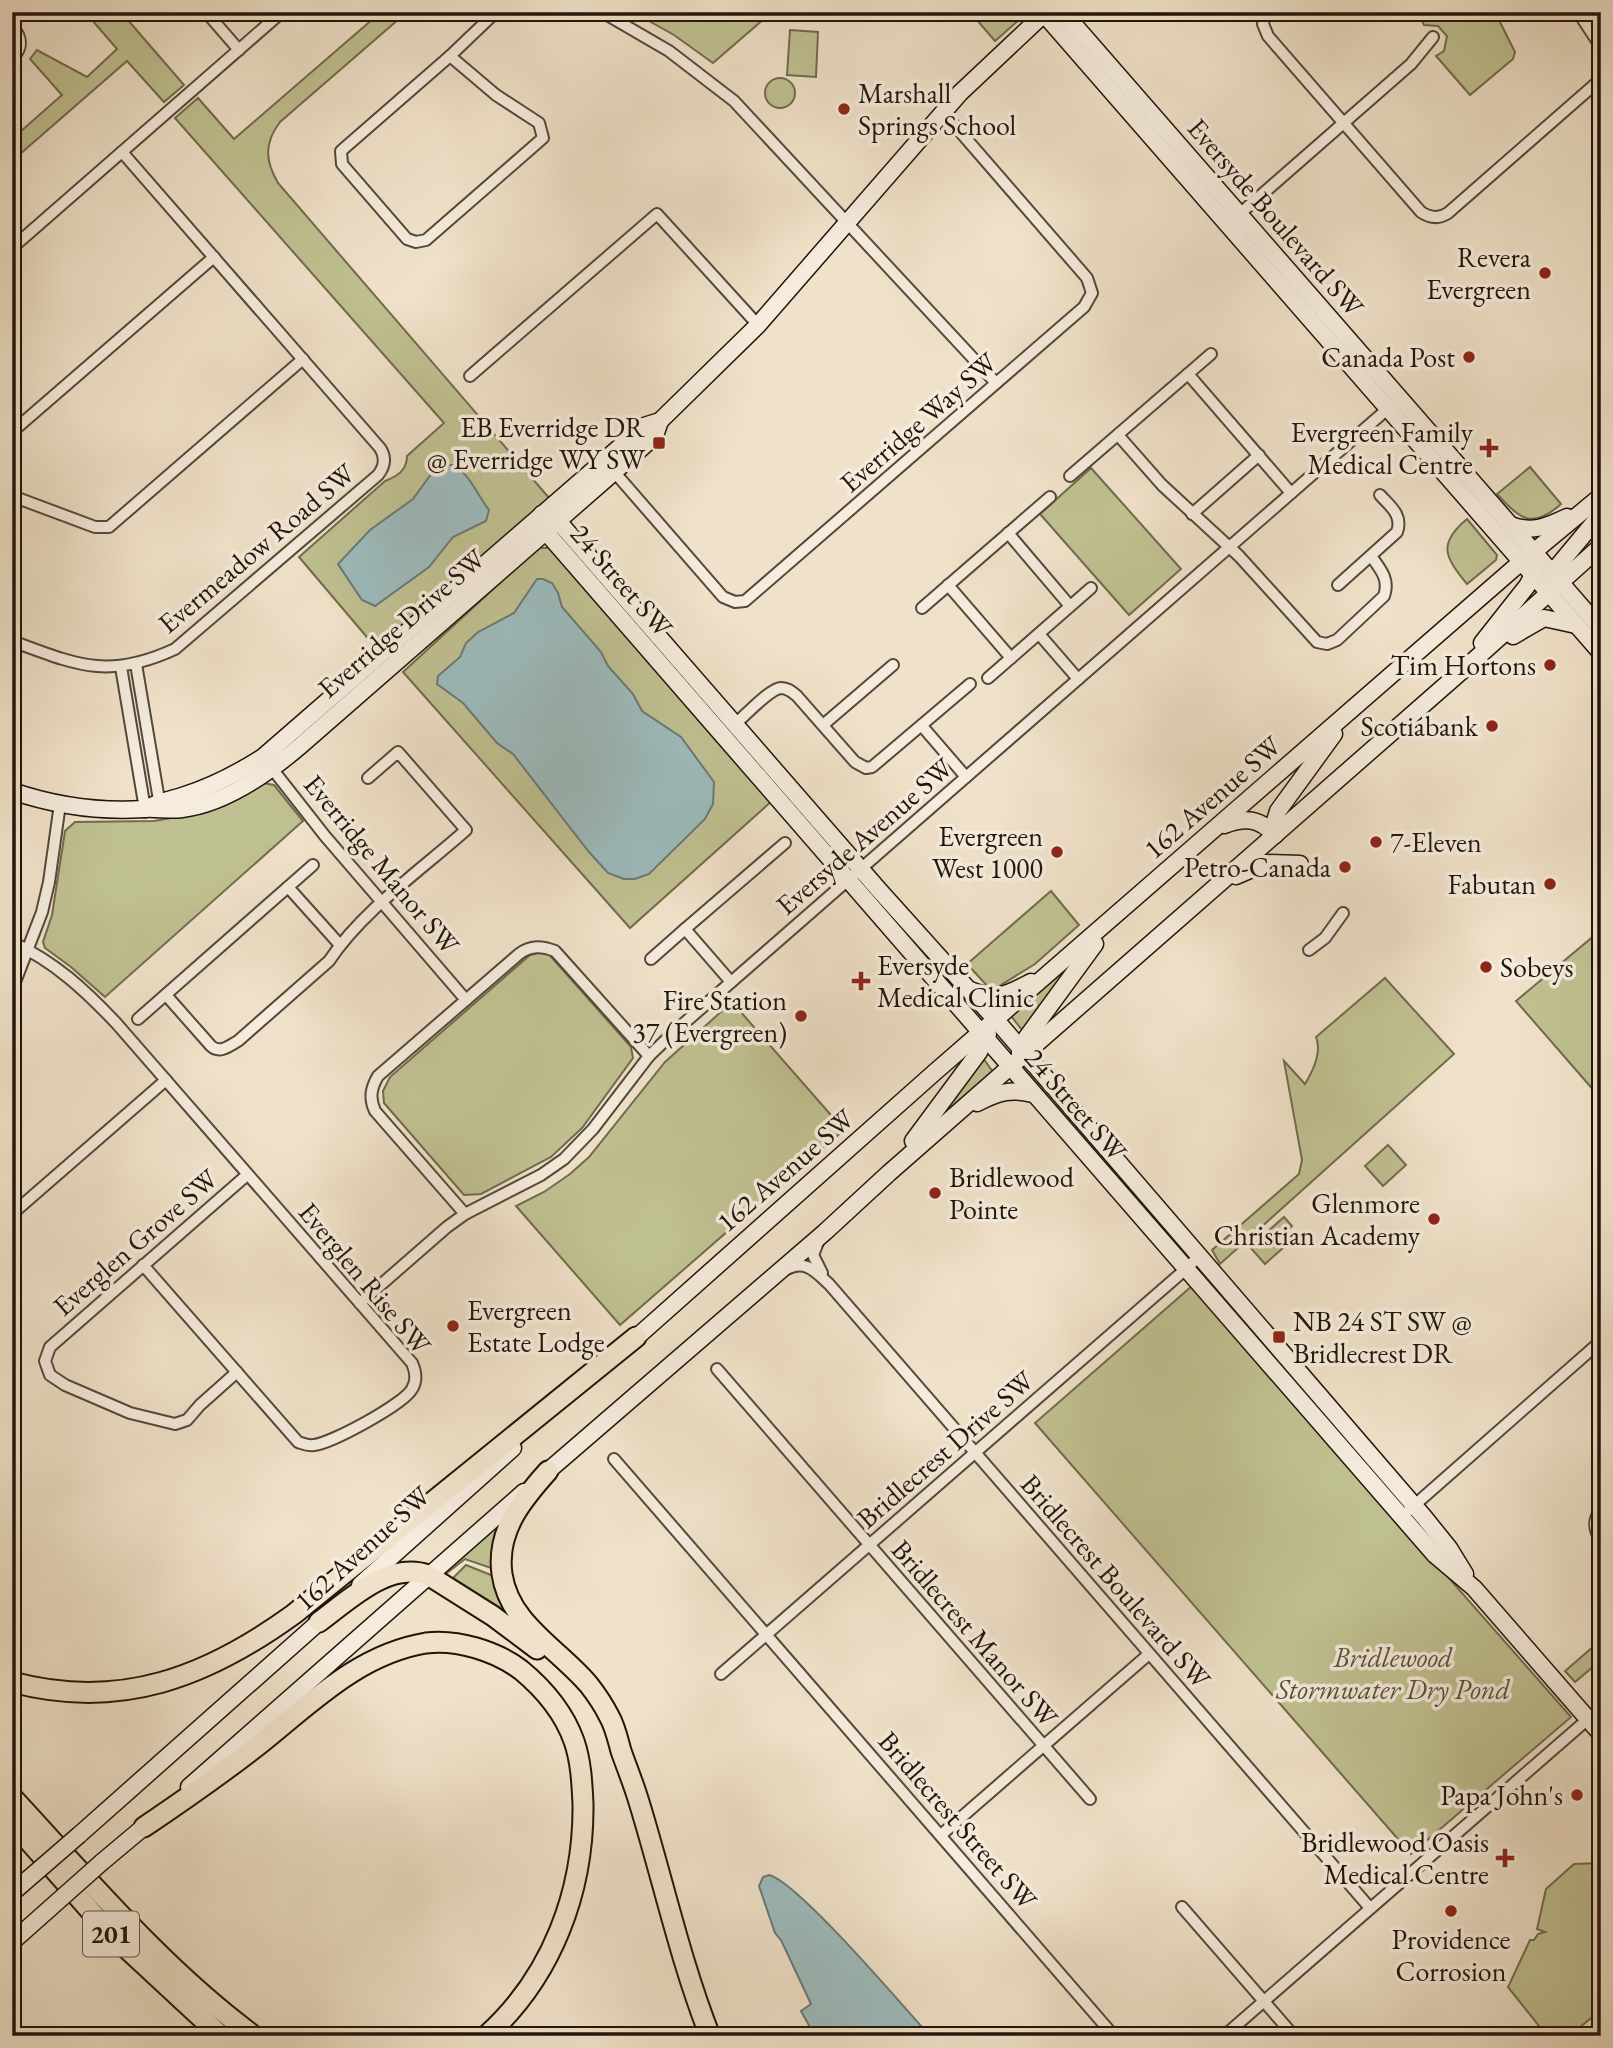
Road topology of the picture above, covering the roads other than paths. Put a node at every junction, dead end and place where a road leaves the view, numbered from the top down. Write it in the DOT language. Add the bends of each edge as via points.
graph roads {
  1 [pos="206,12"];
  2 [pos="282,12"];
  3 [pos="496,12"];
  4 [pos="602,12"];
  5 [pos="1062,12"];
  6 [pos="1265,12"];
  7 [pos="1578,12"];
  8 [pos="1045,13"];
  9 [pos="12,26"];
  10 [pos="1433,37"];
  11 [pos="1601,47"];
  12 [pos="239,50"];
  13 [pos="450,56"];
  14 [pos="12,59"];
  15 [pos="1601,79"];
  16 [pos="943,112"];
  17 [pos="1343,123"];
  18 [pos="122,152"];
  19 [pos="1233,219"];
  20 [pos="847,222"];
  21 [pos="12,248"];
  22 [pos="214,257"];
  23 [pos="758,325"];
  24 [pos="1211,354"];
  25 [pos="303,359"];
  26 [pos="1188,374"];
  27 [pos="470,376"];
  28 [pos="996,383"];
  29 [pos="1394,403"];
  30 [pos="12,432"];
  31 [pos="1118,435"];
  32 [pos="1259,455"];
  33 [pos="609,466"];
  34 [pos="1070,477"];
  35 [pos="1292,493"];
  36 [pos="1380,495"];
  37 [pos="12,496"];
  38 [pos="1601,496"];
  39 [pos="1050,497"];
  40 [pos="1593,512"];
  41 [pos="542,514"];
  42 [pos="1192,514"];
  43 [pos="1510,525"];
  44 [pos="552,526"];
  45 [pos="1008,533"];
  46 [pos="1601,546"];
  47 [pos="1228,548"];
  48 [pos="1371,556"];
  49 [pos="1528,557"];
  50 [pos="1533,575"];
  51 [pos="1553,583"];
  52 [pos="948,585"];
  53 [pos="1338,585"];
  54 [pos="1091,588"];
  55 [pos="1070,606"];
  56 [pos="922,608"];
  57 [pos="1576,625"];
  58 [pos="1601,629"];
  59 [pos="1039,634"];
  60 [pos="12,642"];
  61 [pos="1601,653"];
  62 [pos="1011,658"];
  63 [pos="388,659"];
  64 [pos="1472,662"];
  65 [pos="136,664"];
  66 [pos="892,665"];
  67 [pos="121,667"];
  68 [pos="988,678"];
  69 [pos="1078,679"];
  70 [pos="1452,680"];
  71 [pos="970,684"];
  72 [pos="1352,710"];
  73 [pos="735,724"];
  74 [pos="822,725"];
  75 [pos="922,726"];
  76 [pos="268,762"];
  77 [pos="966,777"];
  78 [pos="368,778"];
  79 [pos="12,791"];
  80 [pos="60,804"];
  81 [pos="155,806"];
  82 [pos="1219,827"];
  83 [pos="1275,835"];
  84 [pos="785,843"];
  85 [pos="1300,864"];
  86 [pos="313,865"];
  87 [pos="861,869"];
  88 [pos="847,880"];
  89 [pos="288,887"];
  90 [pos="1215,887"];
  91 [pos="384,902"];
  92 [pos="1343,913"];
  93 [pos="1118,914"];
  94 [pos="685,929"];
  95 [pos="12,942"];
  96 [pos="340,945"];
  97 [pos="27,950"];
  98 [pos="1308,950"];
  99 [pos="651,959"];
  100 [pos="1055,970"];
  101 [pos="731,982"];
  102 [pos="969,989"];
  103 [pos="12,990"];
  104 [pos="166,995"];
  105 [pos="466,1000"];
  106 [pos="138,1019"];
  107 [pos="988,1026"];
  108 [pos="649,1056"];
  109 [pos="1018,1060"];
  110 [pos="166,1080"];
  111 [pos="1033,1094"];
  112 [pos="956,1114"];
  113 [pos="889,1173"];
  114 [pos="247,1175"];
  115 [pos="12,1214"];
  116 [pos="465,1214"];
  117 [pos="828,1228"];
  118 [pos="1192,1262"];
  119 [pos="144,1265"];
  120 [pos="773,1276"];
  121 [pos="829,1284"];
  122 [pos="360,1303"];
  123 [pos="636,1337"];
  124 [pos="1601,1341"];
  125 [pos="716,1369"];
  126 [pos="237,1372"];
  127 [pos="975,1453"];
  128 [pos="614,1459"];
  129 [pos="548,1471"];
  130 [pos="1601,1509"];
  131 [pos="1407,1511"];
  132 [pos="1601,1540"];
  133 [pos="869,1545"];
  134 [pos="428,1575"];
  135 [pos="319,1622"];
  136 [pos="766,1634"];
  137 [pos="1149,1654"];
  138 [pos="721,1674"];
  139 [pos="12,1682"];
  140 [pos="1588,1719"];
  141 [pos="1601,1734"];
  142 [pos="1043,1746"];
  143 [pos="623,1755"];
  144 [pos="12,1797"];
  145 [pos="1090,1799"];
  146 [pos="12,1822"];
  147 [pos="145,1826"];
  148 [pos="941,1835"];
  149 [pos="12,1893"];
  150 [pos="1182,1907"];
  151 [pos="1370,1908"];
  152 [pos="110,1933"];
  153 [pos="12,1941"];
  154 [pos="1264,2000"];
  155 [pos="203,2036"];
  156 [pos="221,2036"];
  157 [pos="254,2036"];
  158 [pos="486,2036"];
  159 [pos="710,2036"];
  160 [pos="1114,2036"];
  161 [pos="1224,2036"];
  162 [pos="1294,2036"];
  1 -- 12 [label="street"];
  2 -- 12 [label="street"];
  3 -- 13 [label="street"];
  4 -- 20 [label="street" via="707,79 752,119"];
  5 -- 19 [label="street, Eversyde Boulevard SW"];
  6 -- 17 [label="street" via="1268,36"];
  7 -- 11 [label="street"];
  8 -- 16 [label="street, Everridge Drive SW"];
  8 -- 19 [label="street, Eversyde Boulevard SW"];
  9 -- 14 [label="street" via="20,44"];
  10 -- 17 [label="street" via="1411,64"];
  12 -- 18 [label="street"];
  13 -- 13 [label="street" via="341,151 342,164 407,239 416,242 426,240 543,138 539,122 496,95"];
  15 -- 17 [label="street" via="1440,217 1421,212"];
  16 -- 20 [label="street, Everridge Drive SW"];
  16 -- 28 [label="street, Everridge Way SW" via="1091,286 1091,298 1084,307"];
  17 -- 19 [label="street"];
  18 -- 21 [label="street"];
  18 -- 22 [label="street, Evermeadow Road SW"];
  19 -- 29 [label="street, Eversyde Boulevard SW"];
  20 -- 23 [label="street, Everridge Drive SW"];
  20 -- 28 [label="street"];
  22 -- 25 [label="street, Evermeadow Road SW"];
  22 -- 30 [label="street"];
  23 -- 27 [label="street" via="657,214"];
  23 -- 33 [label="street, Everridge Drive SW" via="660,421 655,436"];
  24 -- 26 [label="street"];
  25 -- 37 [label="street" via="109,527 95,527"];
  25 -- 65 [label="street, Evermeadow Road SW" via="382,450 381,471 183,643"];
  26 -- 31 [label="street"];
  26 -- 32 [label="street"];
  28 -- 33 [label="street, Everridge Way SW" via="740,602 723,597"];
  29 -- 35 [label="street, Eversyde Avenue SW"];
  29 -- 43 [label="street, Eversyde Boulevard SW"];
  29 -- 49 [label="street, Eversyde Boulevard SW"];
  31 -- 34 [label="street"];
  31 -- 42 [label="street"];
  32 -- 35 [label="street"];
  32 -- 42 [label="street"];
  33 -- 41 [label="street, Everridge Drive SW"];
  33 -- 44 [label="street, Everridge Drive SW"];
  35 -- 47 [label="street, Eversyde Avenue SW"];
  36 -- 48 [label="street" via="1397,514 1399,527"];
  38 -- 40 [label="street, 162 Avenue SW"];
  39 -- 45 [label="street"];
  40 -- 43 [label="street" via="1536,530"];
  40 -- 49 [label="street, 162 Avenue SW"];
  40 -- 51 [label="street"];
  41 -- 44 [label="street, 24 Street SW"];
  41 -- 63 [label="street, Everridge Drive SW"];
  42 -- 47 [label="street"];
  43 -- 49 [label="street, Eversyde Boulevard SW"];
  44 -- 63 [label="street, Everridge Drive SW"];
  44 -- 73 [label="street, 24 Street SW"];
  44 -- 88 [label="street, 24 Street SW"];
  45 -- 52 [label="street"];
  45 -- 55 [label="street"];
  46 -- 51 [label="street"];
  47 -- 48 [label="street" via="1310,637 1322,644 1337,640 1384,596 1386,579"];
  47 -- 69 [label="street, Eversyde Avenue SW"];
  48 -- 53 [label="street"];
  49 -- 50 [label="street"];
  49 -- 51 [label="street, Eversyde Boulevard SW"];
  49 -- 72 [label="street, 162 Avenue SW"];
  50 -- 51 [label="street"];
  50 -- 70 [label="street"];
  51 -- 57 [label="street"];
  51 -- 58 [label="street"];
  51 -- 64 [label="street"];
  52 -- 56 [label="street"];
  52 -- 62 [label="street"];
  54 -- 55 [label="street"];
  55 -- 59 [label="street"];
  57 -- 61 [label="street"];
  57 -- 64 [label="street" via="1541,619"];
  59 -- 62 [label="street"];
  59 -- 69 [label="street"];
  60 -- 67 [label="street, Evermeadow Road SW" via="78,665"];
  62 -- 68 [label="street"];
  63 -- 76 [label="street, Everridge Drive SW"];
  64 -- 70 [label="street"];
  65 -- 67 [label="street, Evermeadow Road SW"];
  65 -- 81 [label="street"];
  66 -- 74 [label="street"];
  67 -- 81 [label="street"];
  69 -- 77 [label="street, Eversyde Avenue SW"];
  70 -- 83 [label="street"];
  71 -- 75 [label="street"];
  72 -- 82 [label="street, 162 Avenue SW"];
  72 -- 83 [label="street" via="1278,811"];
  73 -- 74 [label="street" via="783,688 797,696"];
  73 -- 87 [label="street, 24 Street SW"];
  74 -- 75 [label="street" via="866,768 881,762"];
  75 -- 77 [label="street"];
  76 -- 81 [label="street, Everridge Drive SW" via="251,782 209,802 184,809"];
  76 -- 91 [label="street, Everridge Manor SW"];
  77 -- 87 [label="street, Eversyde Avenue SW"];
  78 -- 91 [label="street" via="398,752 466,830"];
  79 -- 80 [label="street, Everridge Drive SW"];
  80 -- 81 [label="street, Everridge Drive SW" via="107,810"];
  80 -- 97 [label="street" via="46,896"];
  82 -- 83 [label="street" via="1249,819 1265,824"];
  82 -- 93 [label="street, 162 Avenue SW"];
  83 -- 90 [label="street"];
  84 -- 94 [label="street"];
  85 -- 90 [label="street" via="1266,863"];
  86 -- 89 [label="street"];
  87 -- 88 [label="street, Eversyde Avenue SW"];
  87 -- 102 [label="street, 24 Street SW"];
  88 -- 101 [label="street, Eversyde Avenue SW"];
  88 -- 107 [label="street, 24 Street SW"];
  89 -- 96 [label="street"];
  89 -- 104 [label="street"];
  90 -- 109 [label="street"];
  91 -- 96 [label="street"];
  91 -- 105 [label="street, Everridge Manor SW"];
  92 -- 98 [label="street" via="1325,938"];
  93 -- 100 [label="street, 162 Avenue SW"];
  93 -- 109 [label="street"];
  94 -- 99 [label="street"];
  94 -- 101 [label="street"];
  95 -- 97 [label="street, Everglen Rise SW"];
  96 -- 104 [label="street" via="329,961 222,1050 215,1050"];
  97 -- 103 [label="street"];
  97 -- 110 [label="street, Everglen Rise SW" via="84,990"];
  100 -- 102 [label="street" via="1002,996 986,997"];
  100 -- 107 [label="street, 162 Avenue SW"];
  101 -- 108 [label="street, Eversyde Avenue SW"];
  102 -- 107 [label="street, 24 Street SW"];
  104 -- 106 [label="street"];
  105 -- 108 [label="street" via="525,949 546,947"];
  105 -- 116 [label="street" via="378,1076 371,1098 376,1111"];
  107 -- 109 [label="street, 24 Street SW"];
  107 -- 109 [label="street, 24 Street SW"];
  107 -- 113 [label="street"];
  107 -- 123 [label="street, 162 Avenue SW"];
  108 -- 116 [label="street, Eversyde Avenue SW" via="564,1159"];
  109 -- 111 [label="street, 24 Street SW"];
  109 -- 112 [label="street"];
  109 -- 118 [label="street, 24 Street SW"];
  110 -- 114 [label="street, Everglen Rise SW"];
  110 -- 115 [label="street"];
  111 -- 112 [label="street" via="1000,1092"];
  111 -- 118 [label="street, 24 Street SW"];
  112 -- 113 [label="street"];
  113 -- 117 [label="street"];
  114 -- 119 [label="street, Everglen Grove SW"];
  114 -- 122 [label="street, Everglen Rise SW"];
  116 -- 122 [label="street, Eversyde Avenue SW"];
  117 -- 120 [label="street"];
  117 -- 121 [label="street" via="813,1255"];
  118 -- 127 [label="street, Bridlecrest Drive SW"];
  118 -- 131 [label="street, 24 Street SW"];
  119 -- 126 [label="street, Everglen Rise SW"];
  119 -- 126 [label="street, Everglen Grove SW" via="48,1350 45,1361 50,1375 102,1403 175,1424 187,1420"];
  120 -- 121 [label="street" via="801,1264"];
  120 -- 129 [label="street"];
  121 -- 127 [label="street, Bridlecrest Boulevard SW"];
  122 -- 126 [label="street, Everglen Rise SW" via="412,1363 416,1381 406,1397 351,1430 313,1446 298,1442"];
  123 -- 135 [label="street, 162 Avenue SW"];
  123 -- 139 [label="highway" via="294,1614 233,1654 193,1673 112,1693 62,1693"];
  124 -- 131 [label="street"];
  125 -- 133 [label="street, Bridlecrest Manor SW"];
  127 -- 133 [label="street, Bridlecrest Drive SW"];
  127 -- 137 [label="street, Bridlecrest Boulevard SW"];
  128 -- 136 [label="street, Bridlecrest Street SW"];
  129 -- 134 [label="street"];
  129 -- 143 [label="highway" via="512,1517 502,1547 502,1576 524,1622 589,1685 611,1718"];
  130 -- 132 [label="street" via="1594,1522"];
  131 -- 140 [label="street, 24 Street SW" via="1449,1548 1474,1588"];
  133 -- 136 [label="street, Bridlecrest Drive SW"];
  133 -- 142 [label="street, Bridlecrest Manor SW"];
  134 -- 135 [label="highway" via="419,1571 388,1577"];
  134 -- 143 [label="highway" via="493,1616 560,1669 597,1712"];
  134 -- 147 [label="street"];
  135 -- 149 [label="street, 162 Avenue SW, bridge"];
  136 -- 138 [label="street, Bridlecrest Drive SW"];
  136 -- 148 [label="street, Bridlecrest Street SW"];
  137 -- 142 [label="street"];
  137 -- 151 [label="street, Bridlecrest Boulevard SW"];
  140 -- 141 [label="street, 24 Street SW"];
  140 -- 151 [label="street"];
  142 -- 145 [label="street, Bridlecrest Manor SW"];
  142 -- 148 [label="street"];
  143 -- 159 [label="highway"];
  144 -- 157 [label="highway" via="152,1946"];
  146 -- 152 [label="highway, 201"];
  147 -- 153 [label="street, bridge"];
  147 -- 158 [label="highway" via="340,1680 384,1655 429,1643 453,1644 514,1665 551,1699 574,1741 582,1793 581,1844 572,1894 556,1940 520,1999"];
  148 -- 160 [label="street, Bridlecrest Street SW"];
  150 -- 154 [label="street"];
  151 -- 154 [label="street"];
  152 -- 155 [label="highway"];
  152 -- 156 [label="highway, 201"];
  154 -- 161 [label="street"];
  154 -- 162 [label="street"];
}
